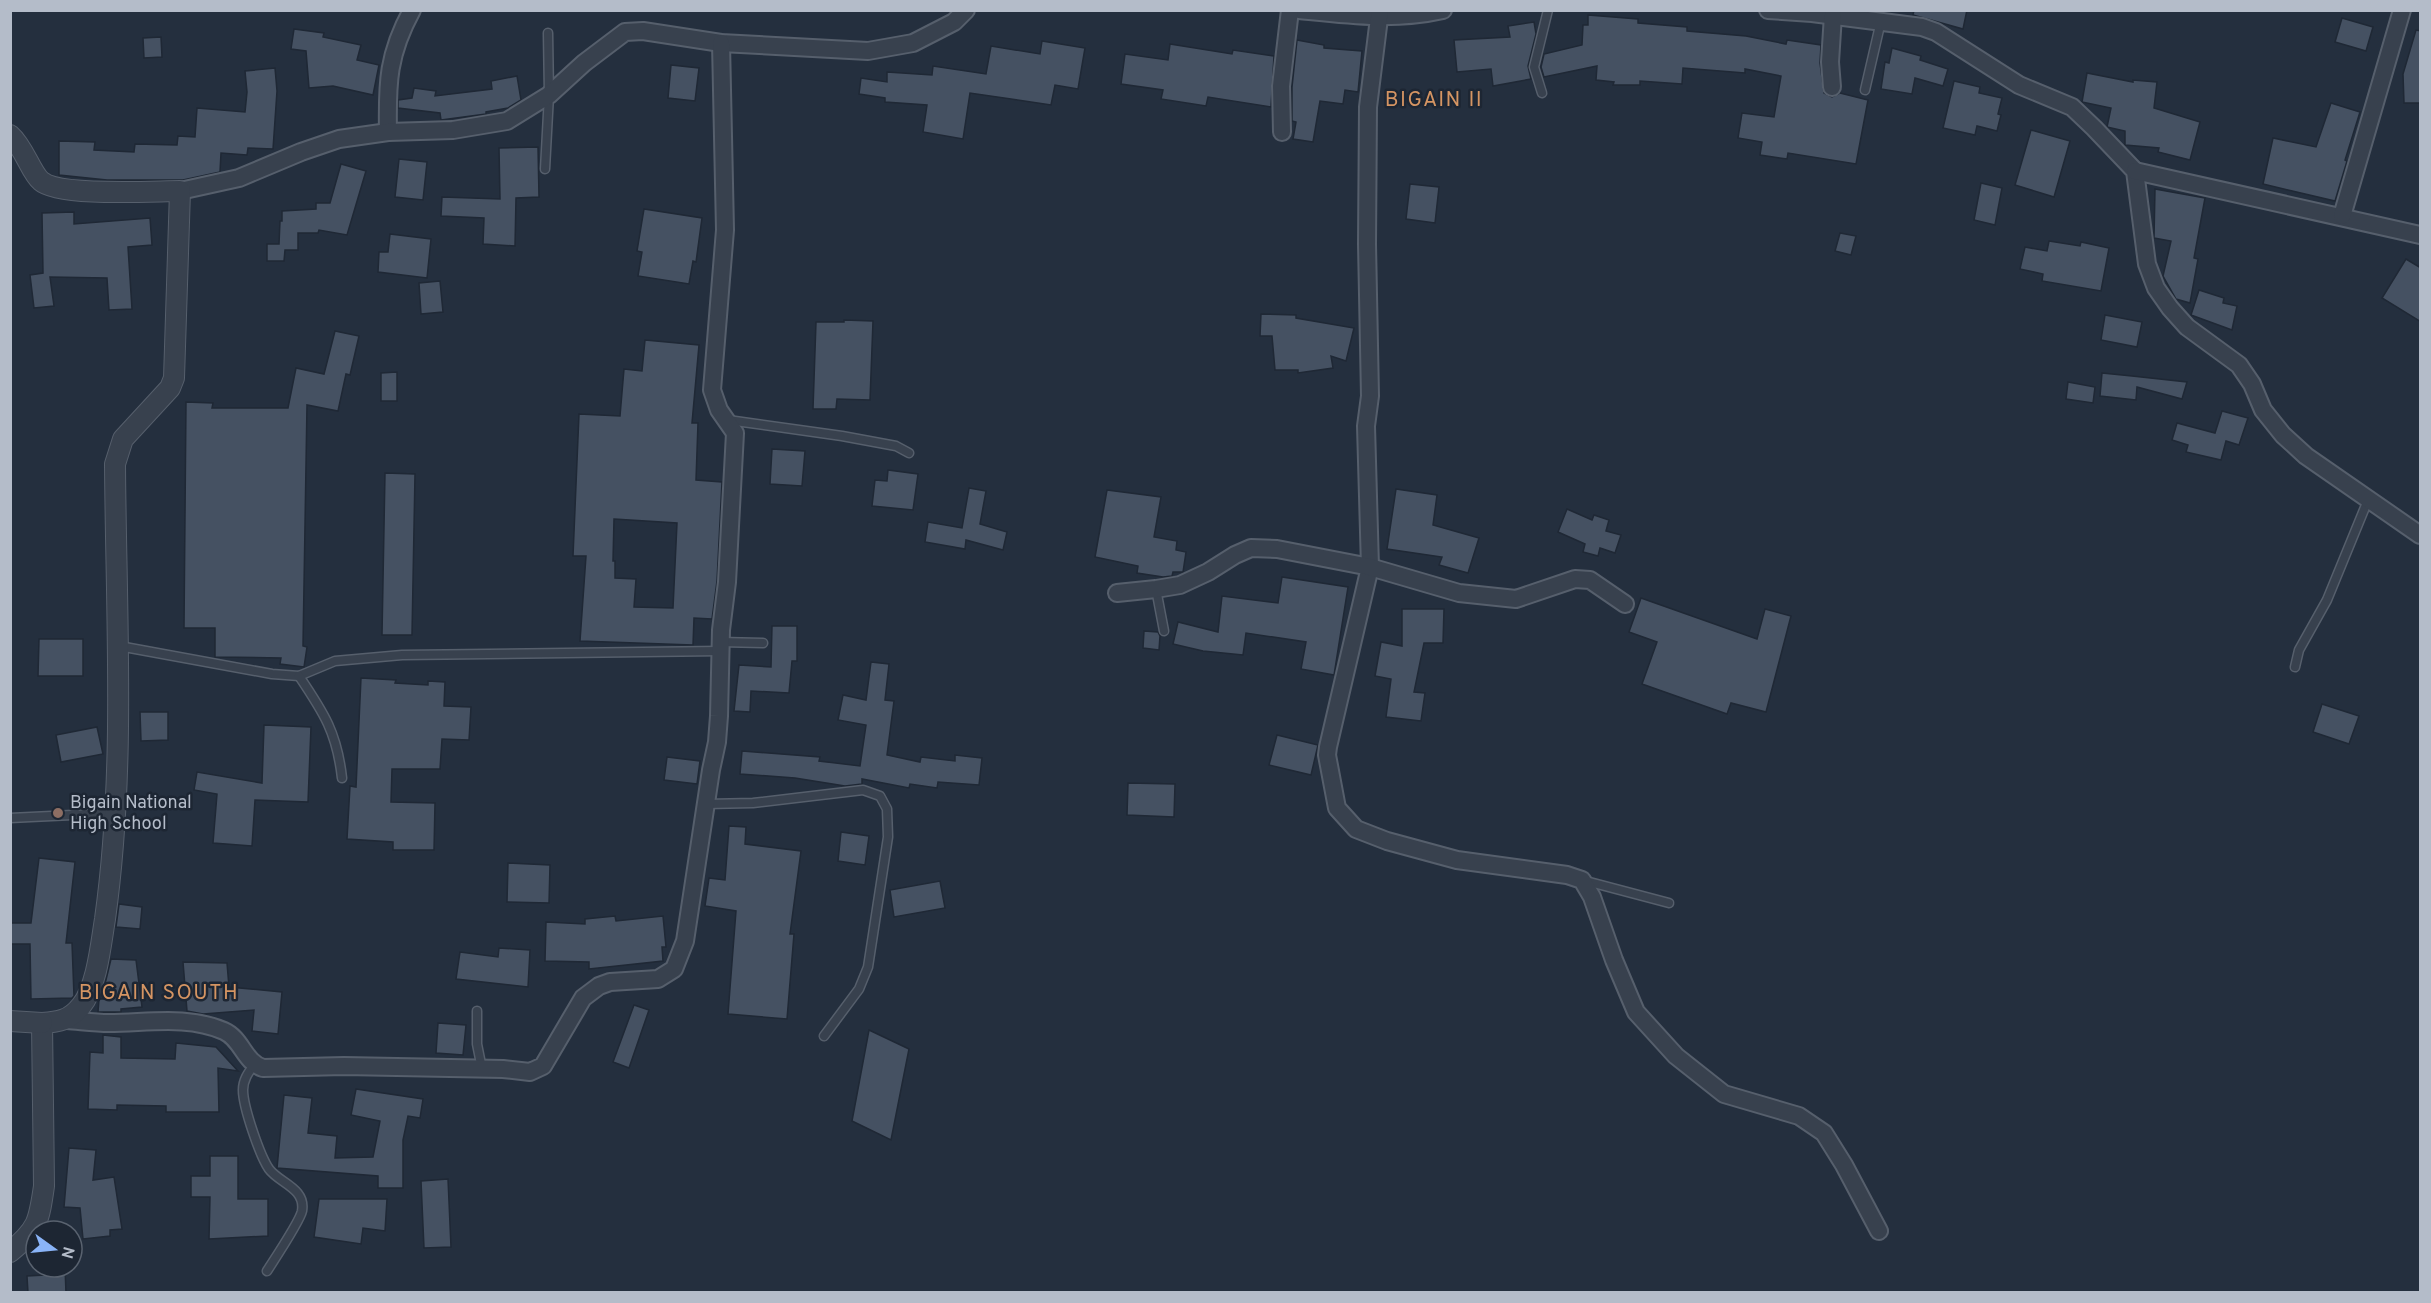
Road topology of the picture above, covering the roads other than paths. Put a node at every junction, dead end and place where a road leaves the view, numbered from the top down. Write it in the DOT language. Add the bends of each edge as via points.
graph roads {
  1 [pos="412,10"];
  2 [pos="966,10"];
  3 [pos="1290,10"];
  4 [pos="1299,10"];
  5 [pos="1443,10"];
  6 [pos="1548,10"];
  7 [pos="1768,10"];
  8 [pos="2402,10"];
  9 [pos="1380,14"];
  10 [pos="1852,14"];
  11 [pos="1833,15"];
  12 [pos="1881,21"];
  13 [pos="548,33"];
  14 [pos="721,43"];
  15 [pos="1832,87"];
  16 [pos="1865,90"];
  17 [pos="1542,93"];
  18 [pos="549,95"];
  19 [pos="388,132"];
  20 [pos="1282,132"];
  21 [pos="10,135"];
  22 [pos="545,169"];
  23 [pos="2135,171"];
  24 [pos="180,191"];
  25 [pos="2342,216"];
  26 [pos="2421,235"];
  27 [pos="728,420"];
  28 [pos="909,453"];
  29 [pos="2368,500"];
  30 [pos="2421,536"];
  31 [pos="1370,567"];
  32 [pos="1156,590"];
  33 [pos="1117,593"];
  34 [pos="1625,604"];
  35 [pos="1164,631"];
  36 [pos="763,643"];
  37 [pos="119,646"];
  38 [pos="720,647"];
  39 [pos="2295,667"];
  40 [pos="299,676"];
  41 [pos="342,778"];
  42 [pos="706,804"];
  43 [pos="115,813"];
  44 [pos="10,818"];
  45 [pos="1582,880"];
  46 [pos="1669,903"];
  47 [pos="477,1011"];
  48 [pos="67,1020"];
  49 [pos="10,1021"];
  50 [pos="42,1023"];
  51 [pos="824,1036"];
  52 [pos="254,1065"];
  53 [pos="482,1069"];
  54 [pos="1879,1231"];
  55 [pos="10,1252"];
  56 [pos="267,1271"];
  1 -- 19 [label="street" via="399,34 389,68"];
  2 -- 14 [label="street" via="954,22 913,43 868,51"];
  3 -- 20 [label="street" via="1281,86"];
  4 -- 9 [label="street"];
  5 -- 9 [label="street" via="1421,15"];
  6 -- 17 [label="lane" via="1534,67"];
  7 -- 11 [label="street"];
  8 -- 25 [label="street"];
  9 -- 31 [label="street" via="1368,107 1370,396 1366,426"];
  10 -- 11 [label="street"];
  10 -- 12 [label="street"];
  11 -- 15 [label="street"];
  12 -- 16 [label="lane"];
  12 -- 23 [label="street" via="1936,32 2019,85 2072,107"];
  13 -- 18 [label="lane"];
  14 -- 18 [label="street" via="643,31 625,32"];
  14 -- 27 [label="street" via="725,230 712,390"];
  18 -- 19 [label="street" via="507,121 453,130"];
  18 -- 22 [label="lane"];
  19 -- 24 [label="street" via="339,139 239,178"];
  21 -- 24 [label="street" via="39,180 50,187"];
  23 -- 25 [label="street"];
  23 -- 29 [label="street" via="2147,264 2156,288 2187,327 2239,365 2263,410 2283,435"];
  24 -- 37 [label="street" via="174,378 170,388 123,439 115,464"];
  25 -- 26 [label="street"];
  27 -- 28 [label="lane" via="842,436 896,446"];
  27 -- 38 [label="street" via="735,433 734,463"];
  29 -- 30 [label="street"];
  29 -- 39 [label="lane" via="2327,600 2299,650"];
  31 -- 32 [label="street" via="1277,549 1251,548 1180,585"];
  31 -- 34 [label="street" via="1459,592 1516,599 1575,579 1590,580"];
  31 -- 45 [label="street" via="1328,747 1337,808 1356,829 1387,841 1457,860"];
  32 -- 33 [label="street"];
  32 -- 35 [label="lane"];
  36 -- 38 [label="lane"];
  37 -- 40 [label="lane"];
  37 -- 43 [label="street"];
  38 -- 40 [label="lane" via="402,655 335,661"];
  38 -- 42 [label="street" via="717,742"];
  40 -- 41 [label="lane" via="325,714 335,738"];
  42 -- 51 [label="lane" via="753,803 863,790 880,796 886,809 888,837 868,967 859,989"];
  42 -- 53 [label="street" via="685,941 674,969 658,979 599,986 583,998 543,1066 530,1072"];
  43 -- 44 [label="lane"];
  43 -- 48 [label="street" via="101,945 92,983 82,1005"];
  45 -- 46 [label="lane"];
  45 -- 54 [label="street" via="1636,1012 1676,1056 1724,1094 1799,1116 1824,1133"];
  47 -- 53 [label="lane"];
  48 -- 50 [label="street"];
  48 -- 52 [label="street" via="204,1024 236,1039"];
  49 -- 50 [label="street"];
  50 -- 55 [label="street" via="41,1210 36,1227"];
  52 -- 53 [label="street"];
  52 -- 56 [label="lane" via="245,1078 245,1106 270,1171 300,1196 302,1211"];
}
